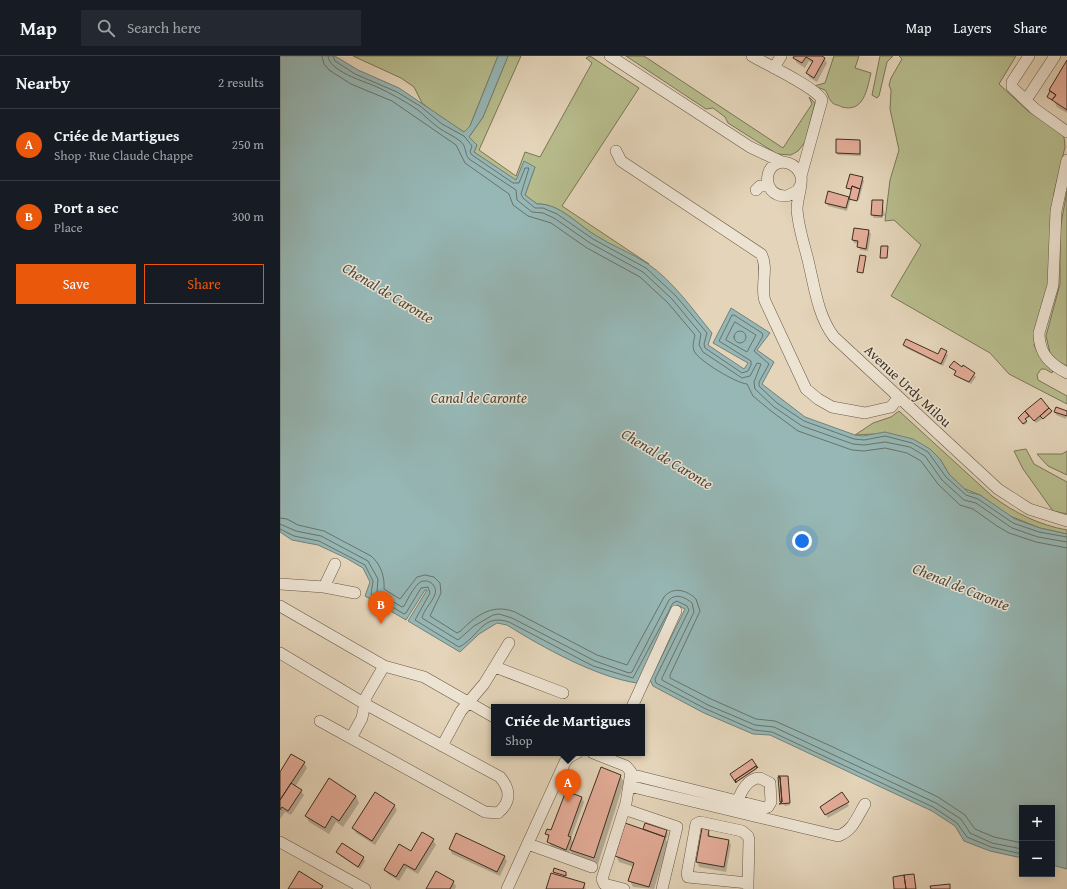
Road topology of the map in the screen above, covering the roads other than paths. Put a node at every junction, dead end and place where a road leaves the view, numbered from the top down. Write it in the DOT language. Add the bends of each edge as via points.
graph roads {
  1 [pos="610,56"];
  2 [pos="752,56"];
  3 [pos="781,56"];
  4 [pos="1029,56"];
  5 [pos="1055,56"];
  6 [pos="774,68"];
  7 [pos="1026,100"];
  8 [pos="1067,132"];
  9 [pos="810,145"];
  10 [pos="750,147"];
  11 [pos="616,151"];
  12 [pos="1067,160"];
  13 [pos="785,162"];
  14 [pos="768,174"];
  15 [pos="800,181"];
  16 [pos="769,186"];
  17 [pos="756,190"];
  18 [pos="782,196"];
  19 [pos="798,218"];
  20 [pos="1067,373"];
  21 [pos="898,398"];
  22 [pos="1067,520"];
  23 [pos="335,564"];
  24 [pos="280,584"];
  25 [pos="324,587"];
  26 [pos="355,593"];
  27 [pos="280,606"];
  28 [pos="676,611"];
  29 [pos="509,643"];
  30 [pos="280,653"];
  31 [pos="384,666"];
  32 [pos="495,667"];
  33 [pos="563,694"];
  34 [pos="468,702"];
  35 [pos="364,704"];
  36 [pos="633,704"];
  37 [pos="491,715"];
  38 [pos="320,721"];
  39 [pos="351,738"];
  40 [pos="442,746"];
  41 [pos="571,756"];
  42 [pos="610,756"];
  43 [pos="629,786"];
  44 [pos="738,801"];
  45 [pos="864,804"];
  46 [pos="624,810"];
  47 [pos="280,842"];
  48 [pos="528,844"];
  49 [pos="592,867"];
  50 [pos="710,884"];
  51 [pos="748,886"];
  52 [pos="366,889"];
  53 [pos="507,889"];
  54 [pos="624,889"];
  55 [pos="662,889"];
  1 -- 10 [label="street"];
  2 -- 6 [label="street"];
  3 -- 6 [label="street"];
  4 -- 7 [label="street" via="1012,85"];
  5 -- 7 [label="street"];
  6 -- 9 [label="street, Avenue Urdy Milou" via="818,94 822,100"];
  7 -- 8 [label="street"];
  9 -- 13 [label="street" via="800,157"];
  9 -- 15 [label="street, Avenue Urdy Milou"];
  10 -- 13 [label="street"];
  10 -- 14 [label="street"];
  11 -- 21 [label="street" via="621,161 761,254 764,261 765,301 809,392 832,407 860,413 891,407"];
  12 -- 20 [label="street" via="1056,211 1053,284 1039,333 1039,342 1046,358"];
  13 -- 14 [label="street" via="773,166"];
  13 -- 15 [label="street" via="797,168"];
  14 -- 16 [label="street"];
  15 -- 18 [label="street" via="791,195"];
  15 -- 19 [label="street, Avenue Urdy Milou"];
  16 -- 17 [label="street" via="760,186"];
  16 -- 18 [label="street" via="774,193"];
  18 -- 19 [label="street, Avenue Urdy Milou"];
  19 -- 21 [label="street, Avenue Urdy Milou" via="819,304 830,332"];
  21 -- 22 [label="street, Avenue Urdy Milou" via="998,489 1029,509"];
  23 -- 25 [label="street"];
  24 -- 25 [label="street"];
  25 -- 26 [label="street"];
  27 -- 31 [label="street"];
  28 -- 36 [label="street"];
  29 -- 32 [label="street"];
  30 -- 35 [label="street"];
  31 -- 34 [label="street" via="424,677"];
  31 -- 35 [label="street"];
  32 -- 33 [label="street"];
  32 -- 34 [label="street"];
  34 -- 37 [label="street"];
  34 -- 40 [label="street"];
  35 -- 39 [label="street" via="362,718"];
  35 -- 40 [label="street"];
  38 -- 39 [label="street"];
  39 -- 40 [label="street" via="485,812 498,814 503,809 509,793 508,786 500,777"];
  41 -- 48 [label="street" via="565,762"];
  42 -- 43 [label="street" via="629,768"];
  43 -- 44 [label="street"];
  43 -- 45 [label="street" via="838,836 852,827"];
  43 -- 46 [label="street"];
  46 -- 54 [label="street" via="602,879 604,884"];
  46 -- 55 [label="street" via="677,827"];
  47 -- 52 [label="street"];
  48 -- 49 [label="street"];
  48 -- 53 [label="street"];
  50 -- 51 [label="street"];
  50 -- 51 [label="street" via="691,878 687,874 694,827 700,822 742,830 748,836"];
}
